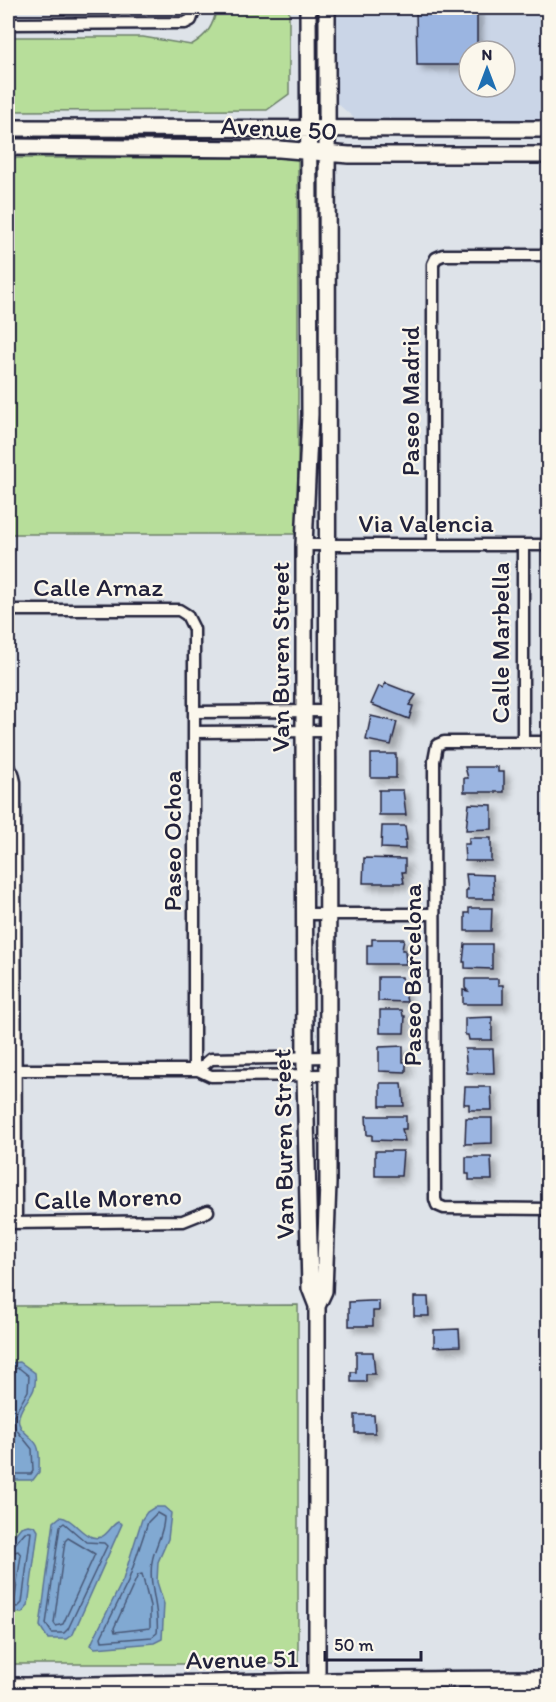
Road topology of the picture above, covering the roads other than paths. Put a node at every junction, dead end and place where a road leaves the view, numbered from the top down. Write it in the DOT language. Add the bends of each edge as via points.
graph roads {
  1 [pos="195,8"];
  2 [pos="308,8"];
  3 [pos="327,8"];
  4 [pos="8,24"];
  5 [pos="8,128"];
  6 [pos="310,128"];
  7 [pos="327,129"];
  8 [pos="549,129"];
  9 [pos="549,145"];
  10 [pos="8,147"];
  11 [pos="310,150"];
  12 [pos="326,152"];
  13 [pos="434,155"];
  14 [pos="549,155"];
  15 [pos="549,255"];
  16 [pos="304,545"];
  17 [pos="328,545"];
  18 [pos="433,545"];
  19 [pos="522,545"];
  20 [pos="549,545"];
  21 [pos="8,610"];
  22 [pos="187,615"];
  23 [pos="304,711"];
  24 [pos="327,711"];
  25 [pos="194,712"];
  26 [pos="194,732"];
  27 [pos="304,732"];
  28 [pos="327,732"];
  29 [pos="522,742"];
  30 [pos="549,742"];
  31 [pos="8,767"];
  32 [pos="304,914"];
  33 [pos="327,914"];
  34 [pos="434,914"];
  35 [pos="11,915"];
  36 [pos="305,1057"];
  37 [pos="327,1057"];
  38 [pos="11,1070"];
  39 [pos="196,1070"];
  40 [pos="305,1075"];
  41 [pos="328,1075"];
  42 [pos="549,1209"];
  43 [pos="208,1211"];
  44 [pos="12,1223"];
  45 [pos="317,1306"];
  46 [pos="549,1679"];
  47 [pos="8,1686"];
  48 [pos="317,1688"];
  1 -- 4 [label="street" via="191,20 175,24"];
  2 -- 6 [label="street, Van Buren Street"];
  3 -- 7 [label="street, Van Buren Street"];
  5 -- 6 [label="street, Avenue 50"];
  6 -- 7 [label="street, Avenue 50"];
  6 -- 11 [label="street, Van Buren Street"];
  7 -- 8 [label="street, Avenue 50"];
  7 -- 12 [label="street, Van Buren Street"];
  9 -- 13 [label="street" via="487,145"];
  10 -- 11 [label="street, Avenue 50"];
  11 -- 12 [label="street, Avenue 50"];
  11 -- 16 [label="street, Van Buren Street" via="310,414"];
  12 -- 13 [label="street, Avenue 50"];
  12 -- 17 [label="street, Van Buren Street"];
  13 -- 14 [label="street, Avenue 50"];
  15 -- 18 [label="street, Paseo Madrid" via="436,258"];
  16 -- 17 [label="street, Via Valencia"];
  16 -- 23 [label="street, Van Buren Street"];
  17 -- 18 [label="street, Via Valencia"];
  17 -- 24 [label="street, Van Buren Street"];
  18 -- 19 [label="street, Via Valencia"];
  19 -- 20 [label="street, Via Valencia"];
  19 -- 29 [label="street, Calle Marbella"];
  21 -- 22 [label="street, Calle Arnaz" via="179,610"];
  22 -- 25 [label="street, Paseo Ochoa" via="194,629"];
  23 -- 24 [label="street"];
  23 -- 25 [label="street"];
  23 -- 27 [label="street, Van Buren Street"];
  24 -- 28 [label="street, Van Buren Street"];
  25 -- 26 [label="street, Paseo Ochoa"];
  26 -- 27 [label="street"];
  26 -- 39 [label="street, Paseo Ochoa"];
  27 -- 28 [label="street"];
  27 -- 32 [label="street, Van Buren Street"];
  28 -- 33 [label="street, Van Buren Street"];
  29 -- 30 [label="street"];
  29 -- 34 [label="street, Paseo Barcelona" via="437,745"];
  31 -- 35 [label="street" via="15,782"];
  32 -- 33 [label="street"];
  32 -- 36 [label="street, Van Buren Street"];
  33 -- 34 [label="street"];
  33 -- 37 [label="street, Van Buren Street"];
  34 -- 42 [label="street, Paseo Barcelona" via="437,1205 454,1209"];
  35 -- 38 [label="street"];
  36 -- 37 [label="street"];
  36 -- 39 [label="street" via="211,1059"];
  36 -- 40 [label="street, Van Buren Street"];
  37 -- 41 [label="street, Van Buren Street"];
  38 -- 39 [label="street"];
  38 -- 44 [label="street"];
  39 -- 40 [label="street" via="211,1076"];
  40 -- 41 [label="street"];
  40 -- 45 [label="street, Van Buren Street" via="310,1288"];
  41 -- 45 [label="street, Van Buren Street" via="324,1291"];
  43 -- 44 [label="street, Calle Moreno" via="183,1221"];
  45 -- 48 [label="street, Van Buren Street"];
  46 -- 48 [label="street, Avenue 51" via="353,1679"];
  47 -- 48 [label="street, Avenue 51"];
}
